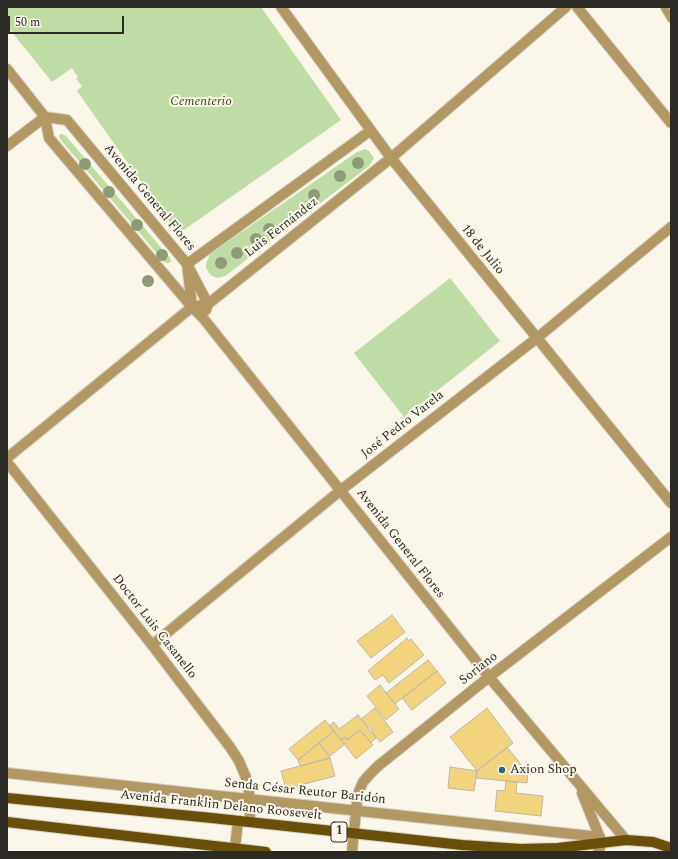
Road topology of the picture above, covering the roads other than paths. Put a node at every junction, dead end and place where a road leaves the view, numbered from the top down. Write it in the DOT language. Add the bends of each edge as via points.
graph roads {
  1 [pos="281,7"];
  2 [pos="566,7"];
  3 [pos="577,7"];
  4 [pos="664,7"];
  5 [pos="671,19"];
  6 [pos="7,69"];
  7 [pos="45,117"];
  8 [pos="671,123"];
  9 [pos="370,131"];
  10 [pos="7,146"];
  11 [pos="391,158"];
  12 [pos="671,227"];
  13 [pos="186,264"];
  14 [pos="208,304"];
  15 [pos="192,307"];
  16 [pos="203,318"];
  17 [pos="537,338"];
  18 [pos="7,458"];
  19 [pos="7,462"];
  20 [pos="341,490"];
  21 [pos="671,503"];
  22 [pos="671,537"];
  23 [pos="152,645"];
  24 [pos="489,677"];
  25 [pos="7,773"];
  26 [pos="579,784"];
  27 [pos="7,798"];
  28 [pos="250,799"];
  29 [pos="356,811"];
  30 [pos="238,821"];
  31 [pos="7,822"];
  32 [pos="250,822"];
  33 [pos="354,833"];
  34 [pos="626,840"];
  35 [pos="600,844"];
  36 [pos="235,848"];
  37 [pos="671,848"];
  38 [pos="266,852"];
  39 [pos="352,852"];
  1 -- 9 [label="street, 18 de Julio"];
  2 -- 11 [label="street, Luis Fernández"];
  3 -- 8 [label="street"];
  4 -- 5 [label="lane"];
  6 -- 7 [label="street, Avenida General Flores"];
  7 -- 10 [label="street"];
  7 -- 13 [label="street, Avenida General Flores" via="67,120"];
  7 -- 15 [label="street, Avenida General Flores" via="49,138"];
  9 -- 11 [label="street, 18 de Julio"];
  9 -- 13 [label="street"];
  11 -- 14 [label="street, Luis Fernández"];
  11 -- 17 [label="street, 18 de Julio"];
  12 -- 17 [label="street, José Pedro Varela"];
  13 -- 14 [label="street, Avenida General Flores"];
  13 -- 15 [label="street"];
  14 -- 15 [label="street, Luis Fernández"];
  14 -- 16 [label="street"];
  15 -- 16 [label="street, Avenida General Flores"];
  15 -- 18 [label="street, Luis Fernández"];
  16 -- 20 [label="street, Avenida General Flores"];
  17 -- 20 [label="street, José Pedro Varela"];
  17 -- 21 [label="street, 18 de Julio"];
  19 -- 23 [label="street, Doctor Luis Casanello"];
  20 -- 23 [label="street, José Pedro Varela"];
  20 -- 24 [label="street, Avenida General Flores"];
  22 -- 24 [label="street, Soriano"];
  23 -- 28 [label="street, Doctor Luis Casanello" via="239,761 247,780"];
  24 -- 26 [label="street, Avenida General Flores"];
  24 -- 29 [label="street, Soriano" via="369,775 359,791"];
  25 -- 28 [label="street, Senda César Reutor Baridón"];
  26 -- 34 [label="street, Avenida General Flores"];
  26 -- 35 [label="street, Avenida General Flores"];
  27 -- 30 [label="main road, Avenida Franklin Delano Roosevelt / 1"];
  28 -- 29 [label="street, Senda César Reutor Baridón"];
  28 -- 32 [label="street, Doctor Luis Casanello"];
  29 -- 33 [label="street, Soriano"];
  29 -- 35 [label="street, Senda César Reutor Baridón"];
  30 -- 32 [label="main road, Avenida Franklin Delano Roosevelt / 1"];
  30 -- 36 [label="street"];
  31 -- 36 [label="main road"];
  32 -- 33 [label="main road, Avenida Franklin Delano Roosevelt / 1"];
  33 -- 35 [label="main road, Avenida Franklin Delano Roosevelt / 1" via="521,849"];
  33 -- 39 [label="street, Soriano"];
  34 -- 35 [label="main road, Avenida Franklin Delano Roosevelt / 1"];
  34 -- 37 [label="main road, Avenida Franklin Delano Roosevelt / 1" via="653,842"];
  36 -- 38 [label="main road"];
}
